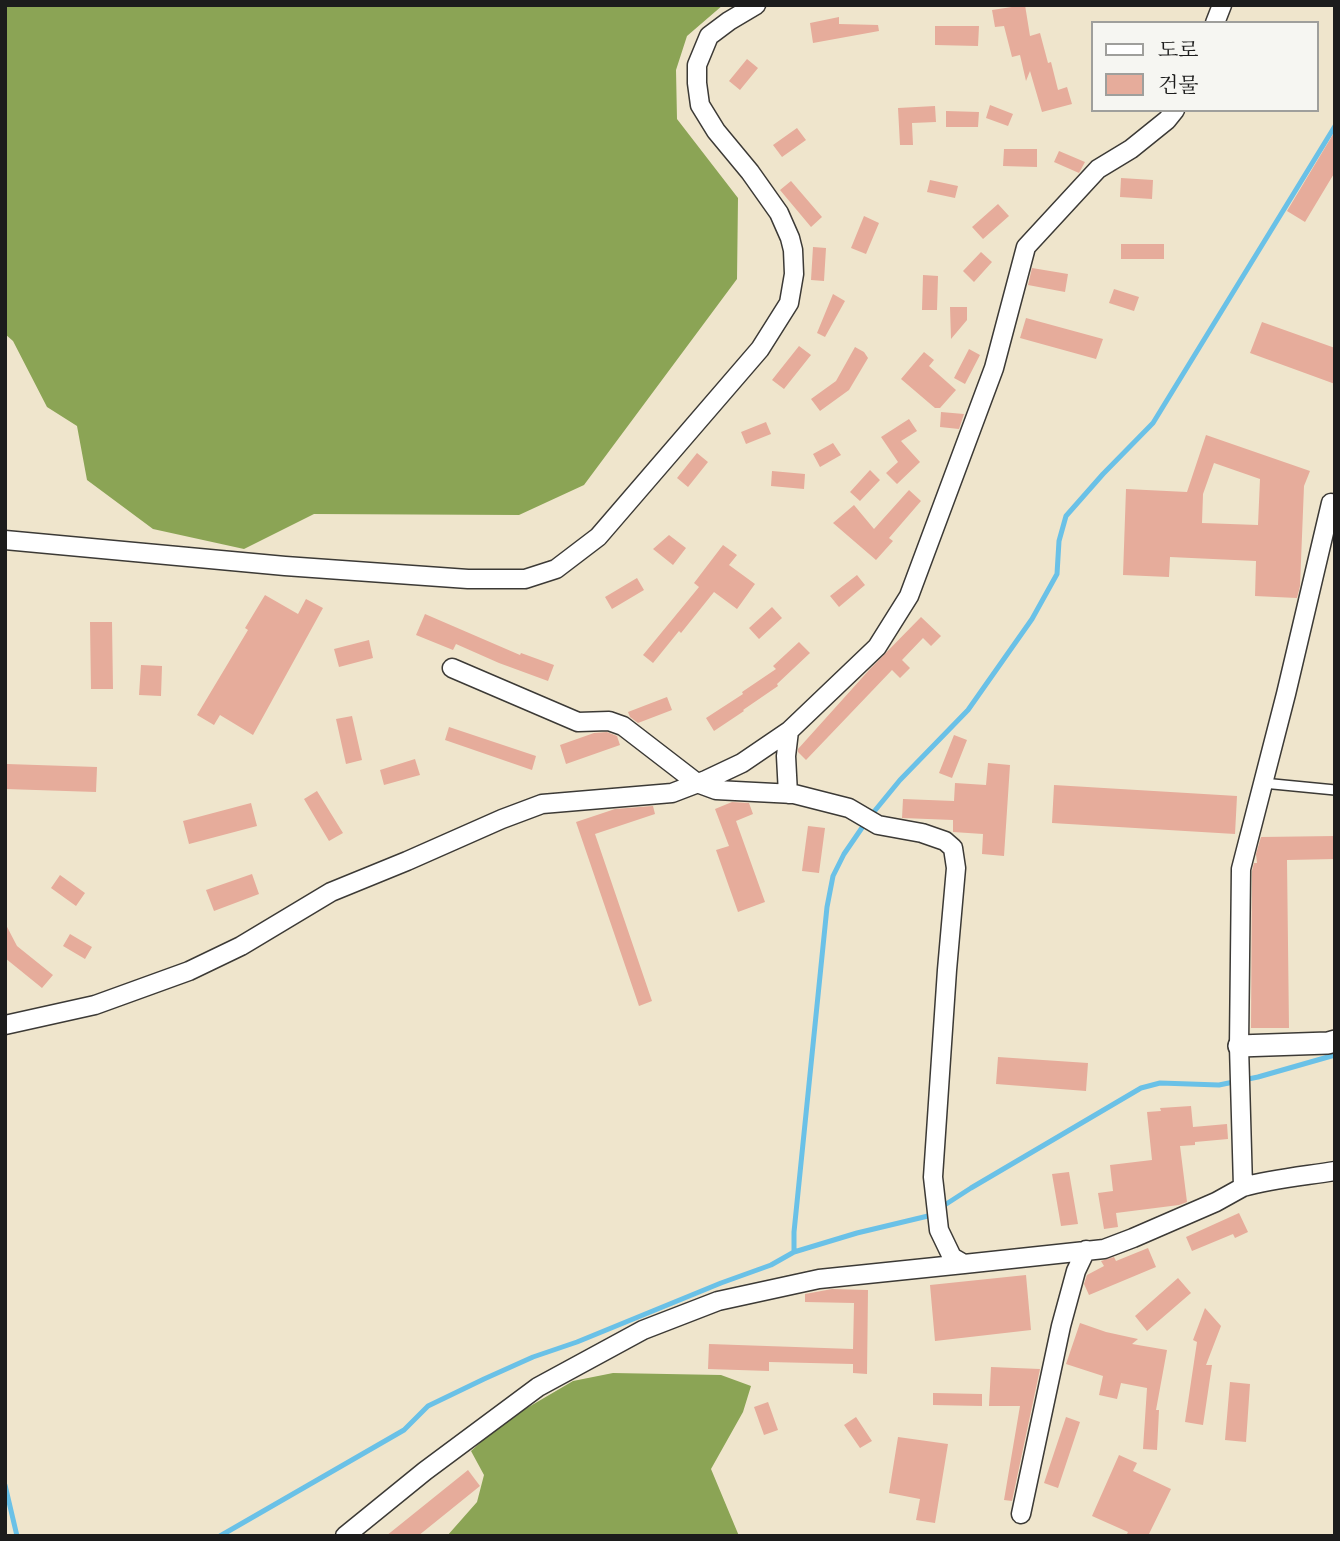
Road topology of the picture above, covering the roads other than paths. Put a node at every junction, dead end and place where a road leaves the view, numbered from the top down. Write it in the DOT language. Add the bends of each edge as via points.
graph roads {
  1 [pos="756,5"];
  2 [pos="1173,112"];
  3 [pos="1331,503"];
  4 [pos="5,540"];
  5 [pos="452,668"];
  6 [pos="789,731"];
  7 [pos="697,783"];
  8 [pos="1263,783"];
  9 [pos="1335,790"];
  10 [pos="789,794"];
  11 [pos="5,1025"];
  12 [pos="1335,1041"];
  13 [pos="1239,1046"];
  14 [pos="1335,1171"];
  15 [pos="1243,1187"];
  16 [pos="1086,1251"];
  17 [pos="964,1264"];
  18 [pos="1021,1514"];
  19 [pos="345,1536"];
  1 -- 4 [label="street" via="709,36 697,65 700,105 779,213 793,250 789,303 760,349 598,537 556,569 524,579 468,579"];
  2 -- 6 [label="street" via="1131,149 1098,169 1026,247 994,368 909,596 877,647"];
  3 -- 8 [label="street"];
  5 -- 7 [label="street" via="578,722 609,721 623,726"];
  6 -- 7 [label="street" via="742,762"];
  6 -- 10 [label="street"];
  7 -- 10 [label="street" via="716,790"];
  7 -- 11 [label="street" via="672,793 542,804 331,892 189,971 95,1005"];
  8 -- 9 [label="lane"];
  8 -- 13 [label="street" via="1241,869"];
  10 -- 17 [label="street" via="849,808 878,825 922,833 953,848 956,868 933,1177 939,1230 952,1256"];
  12 -- 13 [label="street"];
  13 -- 15 [label="street"];
  14 -- 15 [label="street"];
  15 -- 16 [label="street" via="1133,1238"];
  16 -- 17 [label="street"];
  16 -- 18 [label="street" via="1061,1326"];
  17 -- 19 [label="street" via="819,1279 718,1301 643,1329 538,1387"];
}
